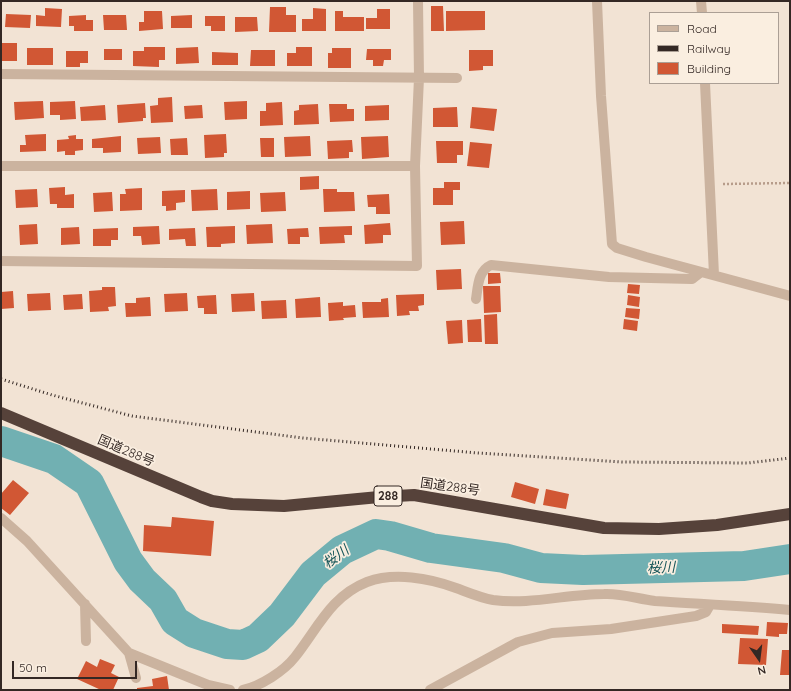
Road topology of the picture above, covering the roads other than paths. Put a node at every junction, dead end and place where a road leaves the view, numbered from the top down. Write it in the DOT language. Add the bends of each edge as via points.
graph roads {
  1 [pos="418,1"];
  2 [pos="597,1"];
  3 [pos="701,1"];
  4 [pos="702,12"];
  5 [pos="1,74"];
  6 [pos="420,78"];
  7 [pos="457,78"];
  8 [pos="705,84"];
  9 [pos="1,166"];
  10 [pos="415,166"];
  11 [pos="1,261"];
  12 [pos="701,272"];
  13 [pos="714,275"];
  14 [pos="790,296"];
  15 [pos="476,299"];
  16 [pos="1,413"];
  17 [pos="790,514"];
  18 [pos="1,518"];
  19 [pos="85,604"];
  20 [pos="710,605"];
  21 [pos="790,610"];
  22 [pos="86,641"];
  23 [pos="129,653"];
  24 [pos="136,678"];
  25 [pos="230,690"];
  26 [pos="243,690"];
  27 [pos="430,690"];
  1 -- 6 [label="street"];
  2 -- 12 [label="street" via="612,244 617,248"];
  3 -- 4 [label="street"];
  5 -- 6 [label="street"];
  6 -- 7 [label="street"];
  6 -- 10 [label="street"];
  8 -- 13 [label="street"];
  9 -- 10 [label="street"];
  10 -- 11 [label="street" via="417,266"];
  12 -- 13 [label="street"];
  12 -- 15 [label="street" via="692,278 609,277 491,265 483,270 480,276"];
  13 -- 14 [label="street"];
  16 -- 17 [label="highway, 国道288号 / 288" via="201,497 232,504 290,506 379,496 414,495 604,528 659,529 717,525"];
  18 -- 19 [label="street" via="27,541"];
  19 -- 22 [label="street"];
  19 -- 23 [label="street"];
  20 -- 21 [label="street"];
  20 -- 26 [label="street" via="606,594 574,595 526,602 492,600 446,584 408,577 369,581 354,587 329,608 295,658 270,677 252,688"];
  20 -- 27 [label="street" via="706,612 696,616 611,629 552,632 518,642"];
  23 -- 24 [label="street"];
  23 -- 25 [label="street" via="208,685"];
}
